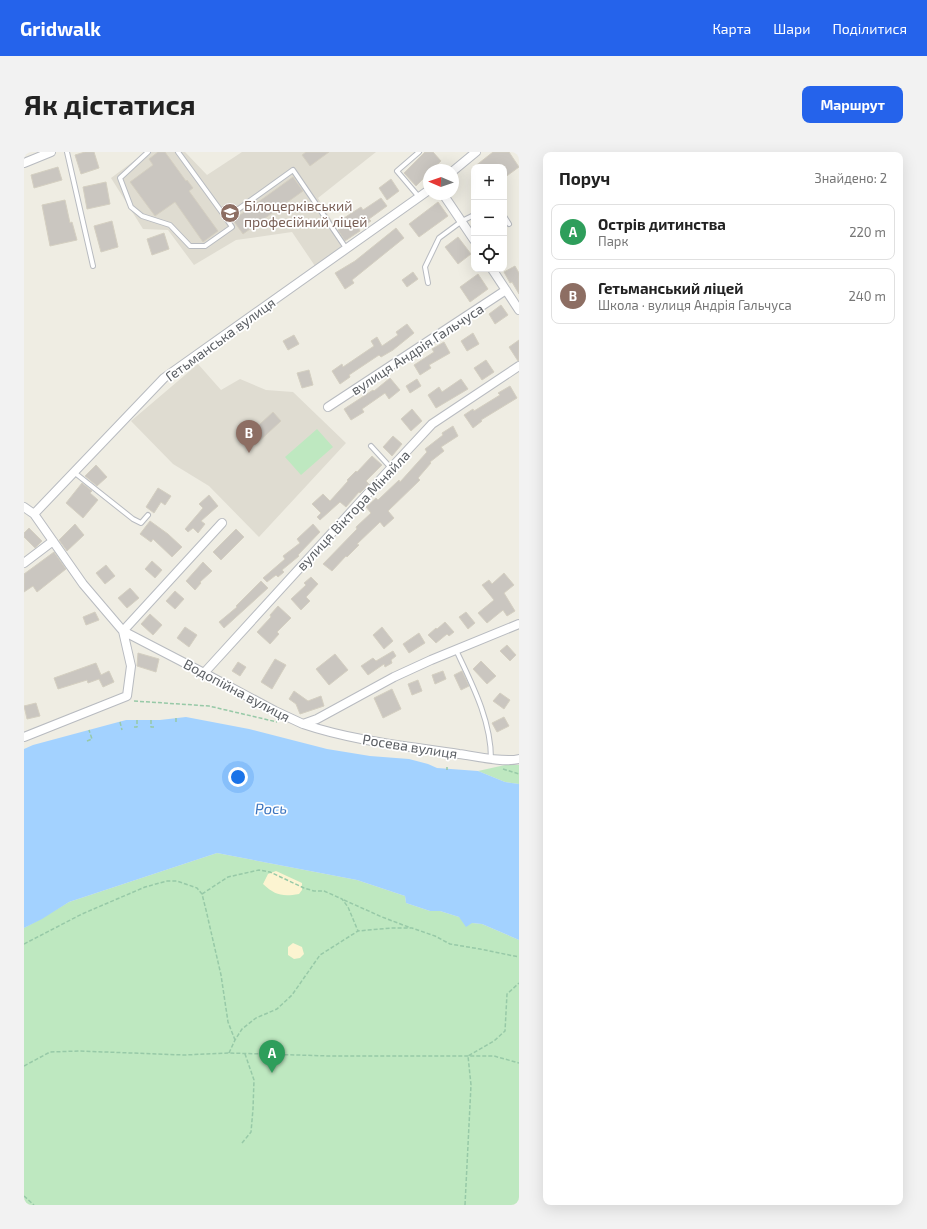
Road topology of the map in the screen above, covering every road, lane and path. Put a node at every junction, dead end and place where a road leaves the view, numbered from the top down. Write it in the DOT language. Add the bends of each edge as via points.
graph roads {
  1 [pos="51,152"];
  2 [pos="67,152"];
  3 [pos="148,152"];
  4 [pos="178,152"];
  5 [pos="419,152"];
  6 [pos="476,152"];
  7 [pos="24,162"];
  8 [pos="459,166"];
  9 [pos="423,194"];
  10 [pos="419,197"];
  11 [pos="446,200"];
  12 [pos="471,217"];
  13 [pos="226,218"];
  14 [pos="507,221"];
  15 [pos="462,222"];
  16 [pos="509,224"];
  17 [pos="471,236"];
  18 [pos="347,249"];
  19 [pos="93,266"];
  20 [pos="494,272"];
  21 [pos="428,283"];
  22 [pos="506,290"];
  23 [pos="519,310"];
  24 [pos="519,366"];
  25 [pos="328,407"];
  26 [pos="371,446"];
  27 [pos="391,468"];
  28 [pos="75,472"];
  29 [pos="24,507"];
  30 [pos="34,514"];
  31 [pos="148,515"];
  32 [pos="222,523"];
  33 [pos="53,541"];
  34 [pos="24,563"];
  35 [pos="519,624"];
  36 [pos="123,631"];
  37 [pos="456,650"];
  38 [pos="204,673"];
  39 [pos="134,701"];
  40 [pos="176,718"];
  41 [pos="137,720"];
  42 [pos="151,720"];
  43 [pos="120,722"];
  44 [pos="281,723"];
  45 [pos="176,724"];
  46 [pos="304,724"];
  47 [pos="134,727"];
  48 [pos="155,727"];
  49 [pos="89,730"];
  50 [pos="122,730"];
  51 [pos="24,737"];
  52 [pos="87,741"];
  53 [pos="491,758"];
  54 [pos="519,759"];
  55 [pos="447,767"];
  56 [pos="446,770"];
  57 [pos="202,894"];
  58 [pos="342,899"];
  59 [pos="412,928"];
  60 [pos="358,931"];
  61 [pos="24,944"];
  62 [pos="519,957"];
  63 [pos="519,983"];
  64 [pos="235,1040"];
  65 [pos="229,1053"];
  66 [pos="245,1054"];
  67 [pos="468,1056"];
  68 [pos="519,1063"];
  69 [pos="24,1066"];
  70 [pos="242,1143"];
  71 [pos="24,1196"];
  72 [pos="34,1205"];
  73 [pos="465,1205"];
  1 -- 7 [label="street"];
  2 -- 19 [label="lane"];
  3 -- 13 [label="lane" via="120,178 131,207 142,216 170,225 190,246 205,246 232,227"];
  4 -- 13 [label="lane"];
  5 -- 10 [label="lane" via="397,171"];
  6 -- 8 [label="street"];
  9 -- 10 [label="street, Гетьманська вулиця"];
  10 -- 18 [label="street, Гетьманська вулиця"];
  11 -- 15 [label="street"];
  12 -- 15 [label="lane"];
  13 -- 18 [label="lane" via="293,170"];
  14 -- 16 [label="lane"];
  15 -- 17 [label="street"];
  15 -- 21 [label="lane" via="439,238 425,267"];
  18 -- 28 [label="street, Гетьманська вулиця" via="164,378"];
  20 -- 22 [label="street"];
  22 -- 23 [label="street"];
  22 -- 25 [label="street, вулиця Андрія Гальчуса"];
  24 -- 27 [label="street, вулиця Віктора Міняйла" via="432,424"];
  26 -- 27 [label="lane"];
  27 -- 38 [label="street, вулиця Віктора Міняйла"];
  28 -- 30 [label="street, Гетьманська вулиця"];
  28 -- 31 [label="lane" via="133,519 141,523"];
  29 -- 30 [label="street, Водопійна вулиця"];
  30 -- 33 [label="street, Водопійна вулиця"];
  32 -- 36 [label="street"];
  33 -- 34 [label="street"];
  33 -- 36 [label="street, Водопійна вулиця" via="83,584"];
  35 -- 37 [label="street, Водопійна вулиця"];
  36 -- 38 [label="street, Водопійна вулиця"];
  36 -- 51 [label="street" via="131,666 127,696"];
  37 -- 46 [label="street, Водопійна вулиця" via="394,677"];
  37 -- 53 [label="lane" via="479,700 491,742"];
  38 -- 46 [label="street, Водопійна вулиця"];
  39 -- 44 [label="path" via="209,706"];
  40 -- 45 [label="path"];
  41 -- 47 [label="path" via="137,727"];
  42 -- 48 [label="path" via="151,727"];
  43 -- 50 [label="path"];
  46 -- 53 [label="street, Росева вулиця" via="361,739"];
  49 -- 52 [label="path" via="92,739"];
  53 -- 54 [label="street, Росева вулиця"];
  55 -- 56 [label="path"];
  57 -- 58 [label="path" via="228,877 259,870 270,872 304,888 324,891"];
  57 -- 61 [label="path" via="197,888 178,881 145,887 82,914"];
  57 -- 64 [label="path" via="221,975 228,1022"];
  58 -- 59 [label="path"];
  58 -- 60 [label="path"];
  59 -- 60 [label="path"];
  59 -- 62 [label="path" via="450,944"];
  60 -- 64 [label="path" via="320,955 292,995 277,1009 256,1018 242,1029"];
  63 -- 67 [label="path" via="507,994 505,1031 494,1041"];
  64 -- 65 [label="path"];
  65 -- 66 [label="path"];
  65 -- 69 [label="path" via="184,1055 50,1052"];
  66 -- 67 [label="path"];
  66 -- 70 [label="path" via="254,1080 251,1132"];
  67 -- 68 [label="path" via="494,1056"];
  67 -- 73 [label="path" via="471,1085"];
  71 -- 72 [label="path"];
}
